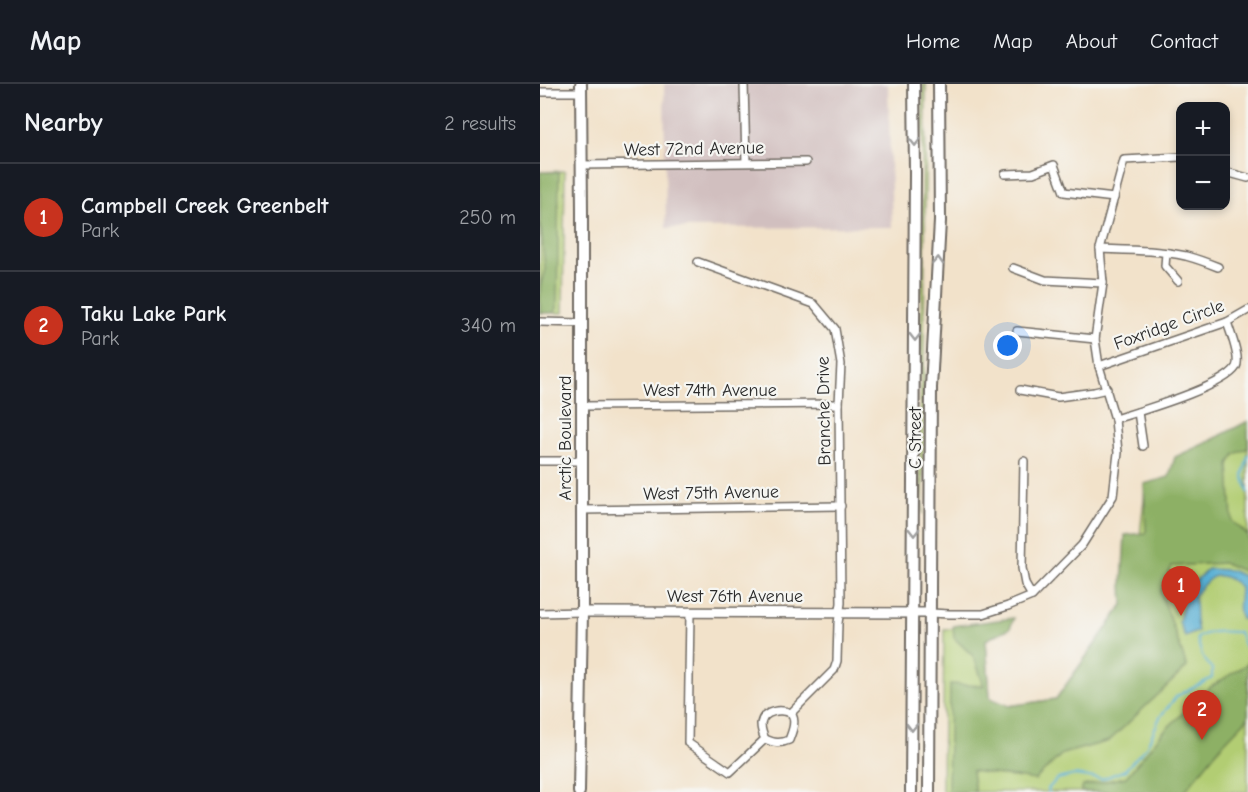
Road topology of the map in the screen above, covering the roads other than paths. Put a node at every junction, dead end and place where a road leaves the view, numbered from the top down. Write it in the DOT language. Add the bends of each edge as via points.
graph roads {
  1 [pos="744,84"];
  2 [pos="914,84"];
  3 [pos="939,84"];
  4 [pos="581,88"];
  5 [pos="540,92"];
  6 [pos="1176,157"];
  7 [pos="746,162"];
  8 [pos="807,162"];
  9 [pos="581,165"];
  10 [pos="1230,173"];
  11 [pos="1005,174"];
  12 [pos="1248,178"];
  13 [pos="1114,198"];
  14 [pos="1100,249"];
  15 [pos="1166,253"];
  16 [pos="698,262"];
  17 [pos="1218,267"];
  18 [pos="1013,268"];
  19 [pos="1178,281"];
  20 [pos="1103,283"];
  21 [pos="1248,310"];
  22 [pos="540,322"];
  23 [pos="1227,322"];
  24 [pos="581,323"];
  25 [pos="1017,332"];
  26 [pos="1095,339"];
  27 [pos="1099,366"];
  28 [pos="1107,389"];
  29 [pos="1020,390"];
  30 [pos="839,404"];
  31 [pos="582,406"];
  32 [pos="1138,411"];
  33 [pos="1115,419"];
  34 [pos="1143,446"];
  35 [pos="540,461"];
  36 [pos="582,461"];
  37 [pos="1024,461"];
  38 [pos="841,506"];
  39 [pos="582,510"];
  40 [pos="1032,596"];
  41 [pos="582,612"];
  42 [pos="540,613"];
  43 [pos="690,613"];
  44 [pos="840,613"];
  45 [pos="913,613"];
  46 [pos="931,613"];
  47 [pos="791,713"];
  48 [pos="765,740"];
  49 [pos="579,792"];
  50 [pos="911,792"];
  51 [pos="929,792"];
  1 -- 7 [label="street"];
  2 -- 45 [label="main road, C Street, one-way"];
  46 -- 3 [label="main road, C Street, one-way" via="932,388 940,221"];
  4 -- 5 [label="street"];
  4 -- 9 [label="main road, Arctic Boulevard"];
  6 -- 13 [label="street" via="1124,160"];
  7 -- 8 [label="street, West 72nd Avenue"];
  7 -- 9 [label="street, West 72nd Avenue"];
  9 -- 24 [label="main road, Arctic Boulevard"];
  10 -- 12 [label="street"];
  11 -- 13 [label="street" via="1033,173 1054,165 1064,192"];
  13 -- 14 [label="street"];
  14 -- 15 [label="street"];
  14 -- 20 [label="street"];
  15 -- 17 [label="street"];
  15 -- 19 [label="street" via="1165,266"];
  16 -- 30 [label="street, Branche Drive" via="814,304 835,329 841,364"];
  18 -- 20 [label="street" via="1045,280"];
  20 -- 26 [label="street"];
  21 -- 23 [label="street, Foxridge Circle"];
  22 -- 24 [label="street"];
  23 -- 27 [label="street, Foxridge Circle"];
  23 -- 32 [label="street" via="1238,360 1235,368 1221,380"];
  24 -- 31 [label="main road, Arctic Boulevard"];
  25 -- 26 [label="street"];
  26 -- 27 [label="street"];
  27 -- 28 [label="street"];
  28 -- 29 [label="street" via="1058,397"];
  28 -- 33 [label="street"];
  30 -- 31 [label="street, West 74th Avenue"];
  30 -- 38 [label="street, Branche Drive"];
  31 -- 36 [label="main road, Arctic Boulevard"];
  32 -- 33 [label="street"];
  32 -- 34 [label="street"];
  33 -- 40 [label="street" via="1118,453 1113,496 1082,546"];
  35 -- 36 [label="street"];
  36 -- 39 [label="main road, Arctic Boulevard"];
  37 -- 40 [label="street" via="1023,568"];
  38 -- 39 [label="street, West 75th Avenue"];
  38 -- 44 [label="street, Branche Drive"];
  39 -- 41 [label="main road, Arctic Boulevard"];
  40 -- 46 [label="street" via="983,614"];
  41 -- 42 [label="street, West 76th Avenue"];
  41 -- 43 [label="street, West 76th Avenue"];
  41 -- 49 [label="main road, Arctic Boulevard"];
  43 -- 44 [label="street, West 76th Avenue"];
  43 -- 48 [label="street" via="688,743 730,772"];
  44 -- 45 [label="street, West 76th Avenue"];
  44 -- 47 [label="street, Branche Drive" via="837,665"];
  45 -- 46 [label="street, West 76th Avenue"];
  45 -- 50 [label="main road, C Street, one-way"];
  46 -- 51 [label="main road, C Street"];
  47 -- 48 [label="street" via="777,711 764,717 761,725"];
  47 -- 48 [label="street" via="794,722 789,740"];
}
